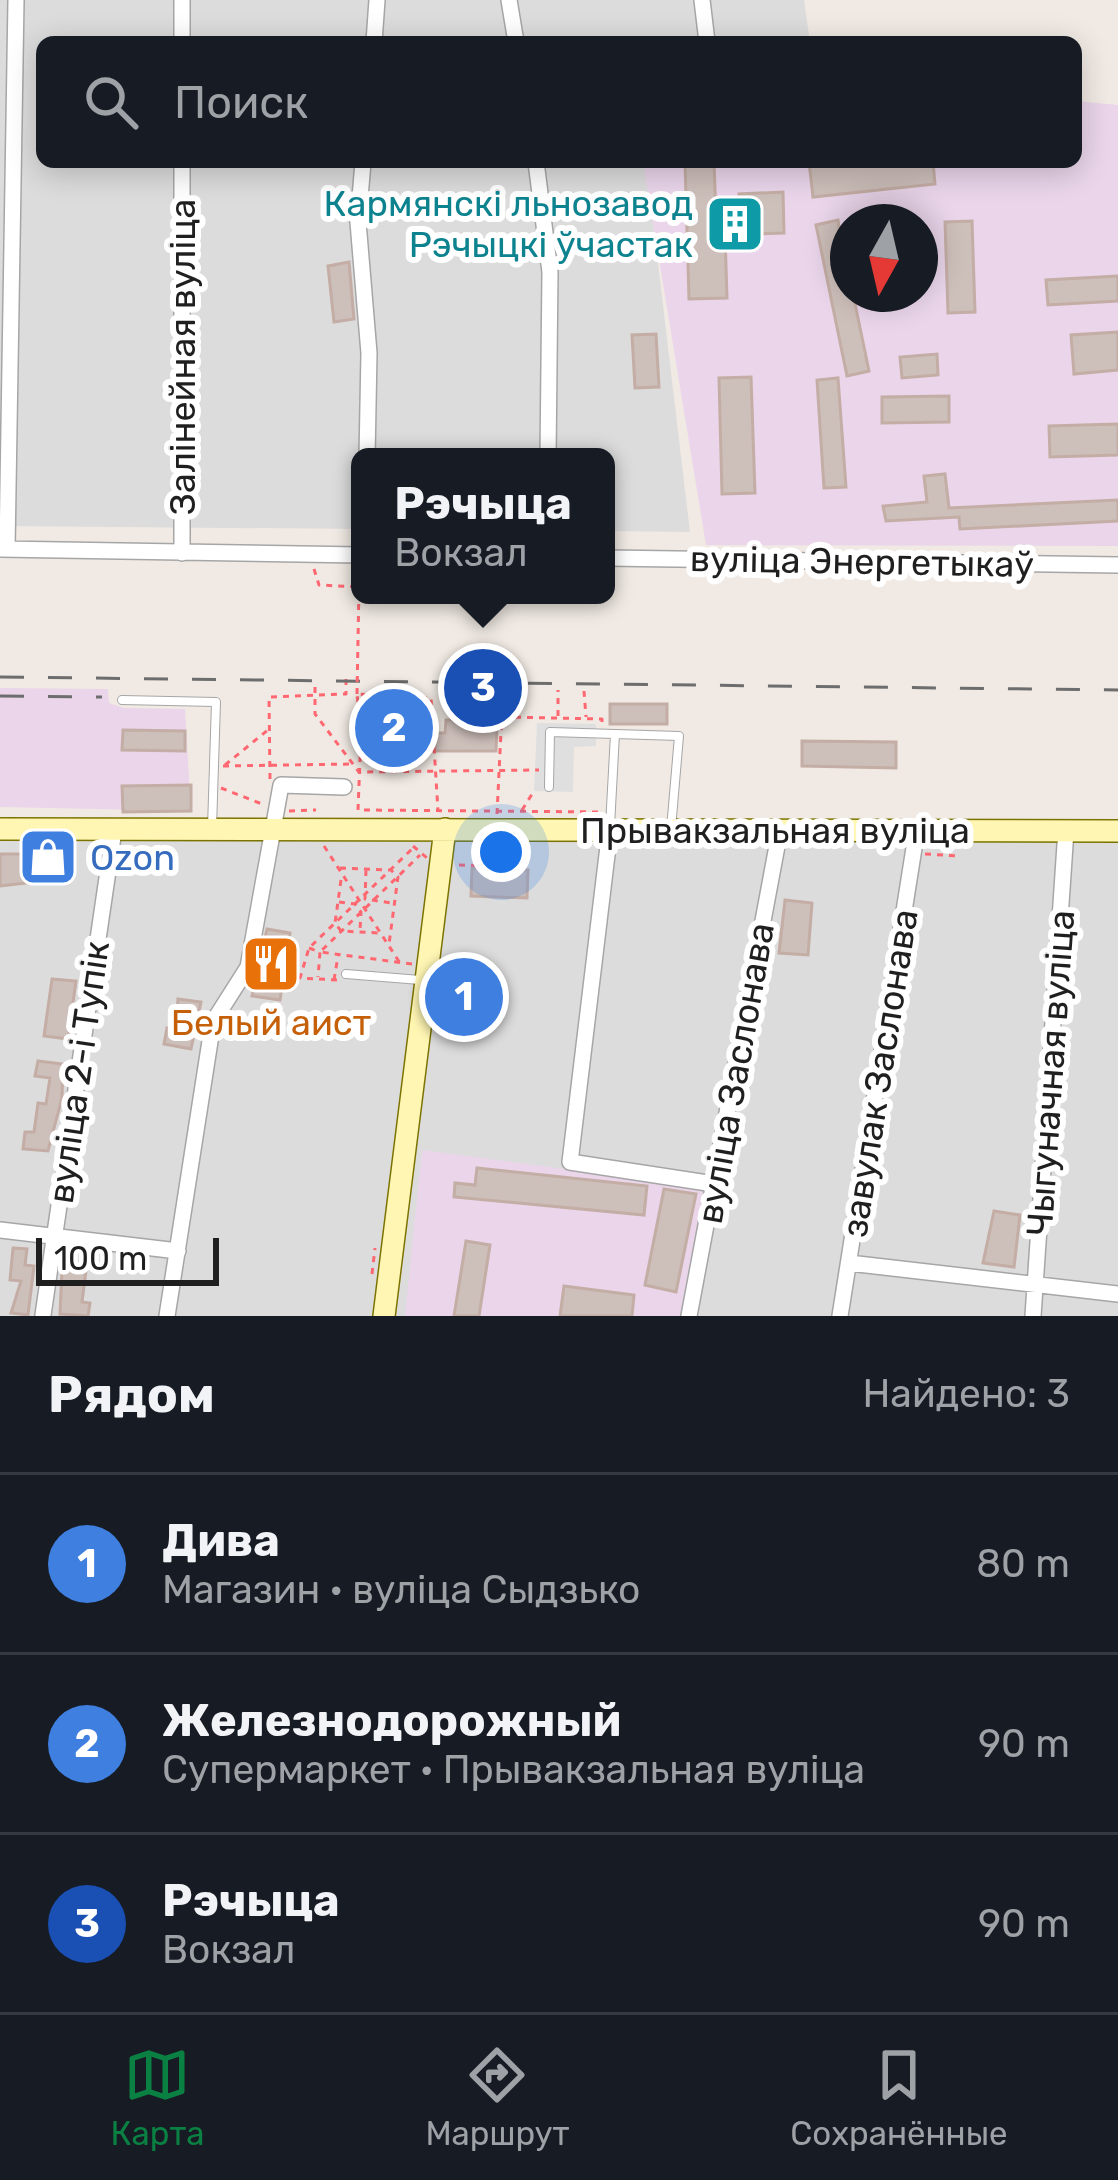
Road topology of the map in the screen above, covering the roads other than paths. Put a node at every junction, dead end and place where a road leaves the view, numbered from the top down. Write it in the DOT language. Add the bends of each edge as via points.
graph roads {
  1 [pos="16,0"];
  2 [pos="182,0"];
  3 [pos="377,0"];
  4 [pos="509,0"];
  5 [pos="702,0"];
  6 [pos="8,16"];
  7 [pos="182,36"];
  8 [pos="374,36"];
  9 [pos="515,36"];
  10 [pos="706,36"];
  11 [pos="182,168"];
  12 [pos="362,168"];
  13 [pos="537,168"];
  14 [pos="6,204"];
  15 [pos="4,367"];
  16 [pos="367,448"];
  17 [pos="548,448"];
  18 [pos="4,549"];
  19 [pos="182,553"];
  20 [pos="351,556"];
  21 [pos="615,558"];
  22 [pos="1118,565"];
  23 [pos="122,700"];
  24 [pos="615,734"];
  25 [pos="344,787"];
  26 [pos="549,787"];
  27 [pos="441,820"];
  28 [pos="266,821"];
  29 [pos="610,821"];
  30 [pos="0,829"];
  31 [pos="917,829"];
  32 [pos="114,830"];
  33 [pos="212,830"];
  34 [pos="671,830"];
  35 [pos="779,830"];
  36 [pos="1066,830"];
  37 [pos="1118,831"];
  38 [pos="346,977"];
  39 [pos="422,981"];
  40 [pos="714,1184"];
  41 [pos="0,1230"];
  42 [pos="53,1238"];
  43 [pos="178,1251"];
  44 [pos="849,1263"];
  45 [pos="1036,1286"];
  46 [pos="1118,1294"];
  47 [pos="43,1315"];
  48 [pos="167,1316"];
  49 [pos="384,1316"];
  50 [pos="689,1316"];
  51 [pos="840,1316"];
  52 [pos="1033,1316"];
  1 -- 6 [label="street"];
  2 -- 7 [label="street"];
  3 -- 8 [label="street"];
  4 -- 9 [label="street"];
  5 -- 10 [label="street"];
  6 -- 14 [label="street"];
  11 -- 19 [label="street, Залінейная вуліца"];
  12 -- 16 [label="street"];
  13 -- 17 [label="street" via="550,272"];
  14 -- 15 [label="street"];
  15 -- 18 [label="street"];
  18 -- 19 [label="street"];
  19 -- 20 [label="street"];
  21 -- 22 [label="street, вуліца Энергетыкаў"];
  23 -- 33 [label="lane" via="216,702"];
  24 -- 26 [label="lane" via="550,732"];
  24 -- 29 [label="lane"];
  24 -- 34 [label="lane" via="679,736"];
  25 -- 28 [label="street" via="281,785"];
  27 -- 28 [label="main road, Прывакзальная вуліца" via="414,830"];
  27 -- 29 [label="main road, Прывакзальная вуліца"];
  27 -- 39 [label="main road" via="443,866"];
  28 -- 33 [label="main road, Прывакзальная вуліца"];
  28 -- 43 [label="street" via="248,967 213,1022"];
  29 -- 34 [label="main road, Прывакзальная вуліца"];
  29 -- 40 [label="street" via="570,1162"];
  30 -- 32 [label="main road, Прывакзальная вуліца"];
  31 -- 35 [label="main road, Прывакзальная вуліца"];
  31 -- 36 [label="main road, Прывакзальная вуліца"];
  31 -- 44 [label="street, завулак Заслонава"];
  32 -- 33 [label="main road, Прывакзальная вуліца"];
  32 -- 42 [label="street, вуліца 2-і Тупік"];
  34 -- 35 [label="main road, Прывакзальная вуліца"];
  35 -- 40 [label="street, вуліца Заслонава"];
  36 -- 37 [label="main road, Прывакзальная вуліца"];
  36 -- 45 [label="street, Чыгуначная вуліца"];
  38 -- 39 [label="lane"];
  39 -- 49 [label="main road"];
  40 -- 50 [label="street, вуліца Заслонава"];
  41 -- 42 [label="street"];
  42 -- 43 [label="street"];
  42 -- 47 [label="street, вуліца 2-і Тупік"];
  43 -- 48 [label="street"];
  44 -- 45 [label="street"];
  44 -- 51 [label="street, завулак Заслонава"];
  45 -- 46 [label="street"];
  45 -- 52 [label="street, Чыгуначная вуліца"];
}
